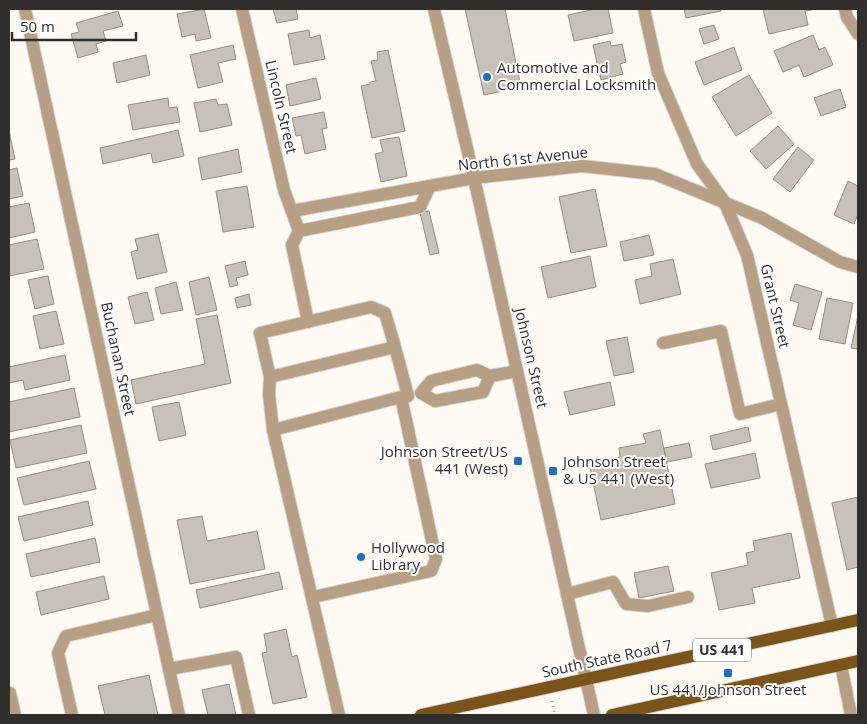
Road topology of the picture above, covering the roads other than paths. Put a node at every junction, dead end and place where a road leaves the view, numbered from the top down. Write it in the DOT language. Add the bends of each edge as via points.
graph roads {
  1 [pos="25,9"];
  2 [pos="242,9"];
  3 [pos="434,9"];
  4 [pos="644,9"];
  5 [pos="845,9"];
  6 [pos="858,34"];
  7 [pos="474,178"];
  8 [pos="430,186"];
  9 [pos="724,201"];
  10 [pos="292,211"];
  11 [pos="299,231"];
  12 [pos="858,268"];
  13 [pos="308,322"];
  14 [pos="663,343"];
  15 [pos="395,347"];
  16 [pos="517,371"];
  17 [pos="490,376"];
  18 [pos="270,377"];
  19 [pos="421,393"];
  20 [pos="404,396"];
  21 [pos="781,404"];
  22 [pos="273,430"];
  23 [pos="567,594"];
  24 [pos="688,597"];
  25 [pos="313,598"];
  26 [pos="157,615"];
  27 [pos="858,620"];
  28 [pos="832,626"];
  29 [pos="858,661"];
  30 [pos="840,665"];
  31 [pos="169,670"];
  32 [pos="586,680"];
  33 [pos="9,694"];
  34 [pos="15,715"];
  35 [pos="72,715"];
  36 [pos="180,715"];
  37 [pos="249,715"];
  38 [pos="339,715"];
  39 [pos="421,715"];
  40 [pos="594,715"];
  41 [pos="612,715"];
  42 [pos="851,715"];
  1 -- 26 [label="street, Buchanan Street"];
  2 -- 10 [label="street, Lincoln Street" via="284,190"];
  3 -- 7 [label="street, Johnson Street"];
  4 -- 9 [label="street, Grant Street" via="658,73 697,164"];
  5 -- 6 [label="street"];
  7 -- 8 [label="street, North 61st Avenue"];
  7 -- 9 [label="street, North 61st Avenue" via="582,166 655,174"];
  7 -- 16 [label="street, Johnson Street"];
  8 -- 10 [label="street, North 61st Avenue"];
  8 -- 11 [label="street" via="420,207"];
  9 -- 12 [label="street, North 61st Avenue" via="762,218 840,262"];
  9 -- 21 [label="street, Grant Street" via="747,255"];
  10 -- 11 [label="street, Lincoln Street"];
  11 -- 13 [label="street" via="292,245"];
  13 -- 15 [label="street" via="371,308 385,313"];
  13 -- 18 [label="street" via="260,332"];
  14 -- 21 [label="street" via="721,331 740,414"];
  15 -- 18 [label="street"];
  15 -- 20 [label="street"];
  16 -- 17 [label="street"];
  16 -- 23 [label="street, Johnson Street"];
  17 -- 19 [label="street" via="477,370 431,381"];
  17 -- 19 [label="street" via="483,392 435,401"];
  18 -- 22 [label="street"];
  19 -- 20 [label="street"];
  20 -- 22 [label="street"];
  20 -- 25 [label="street" via="436,558 431,572"];
  21 -- 28 [label="street, Grant Street"];
  22 -- 25 [label="street"];
  23 -- 24 [label="street" via="613,582 626,604 648,606"];
  23 -- 32 [label="street, Johnson Street"];
  25 -- 38 [label="street"];
  26 -- 31 [label="street, Buchanan Street"];
  26 -- 35 [label="street" via="66,636 58,653"];
  27 -- 28 [label="main road, South State Road 7 / US 441"];
  28 -- 32 [label="main road, South State Road 7 / US 441"];
  29 -- 30 [label="main road"];
  30 -- 41 [label="main road"];
  30 -- 42 [label="street"];
  31 -- 36 [label="street, Buchanan Street"];
  31 -- 37 [label="street" via="236,656"];
  32 -- 39 [label="main road, South State Road 7 / US 441"];
  32 -- 40 [label="street, Johnson Street"];
  33 -- 34 [label="street"];
}
